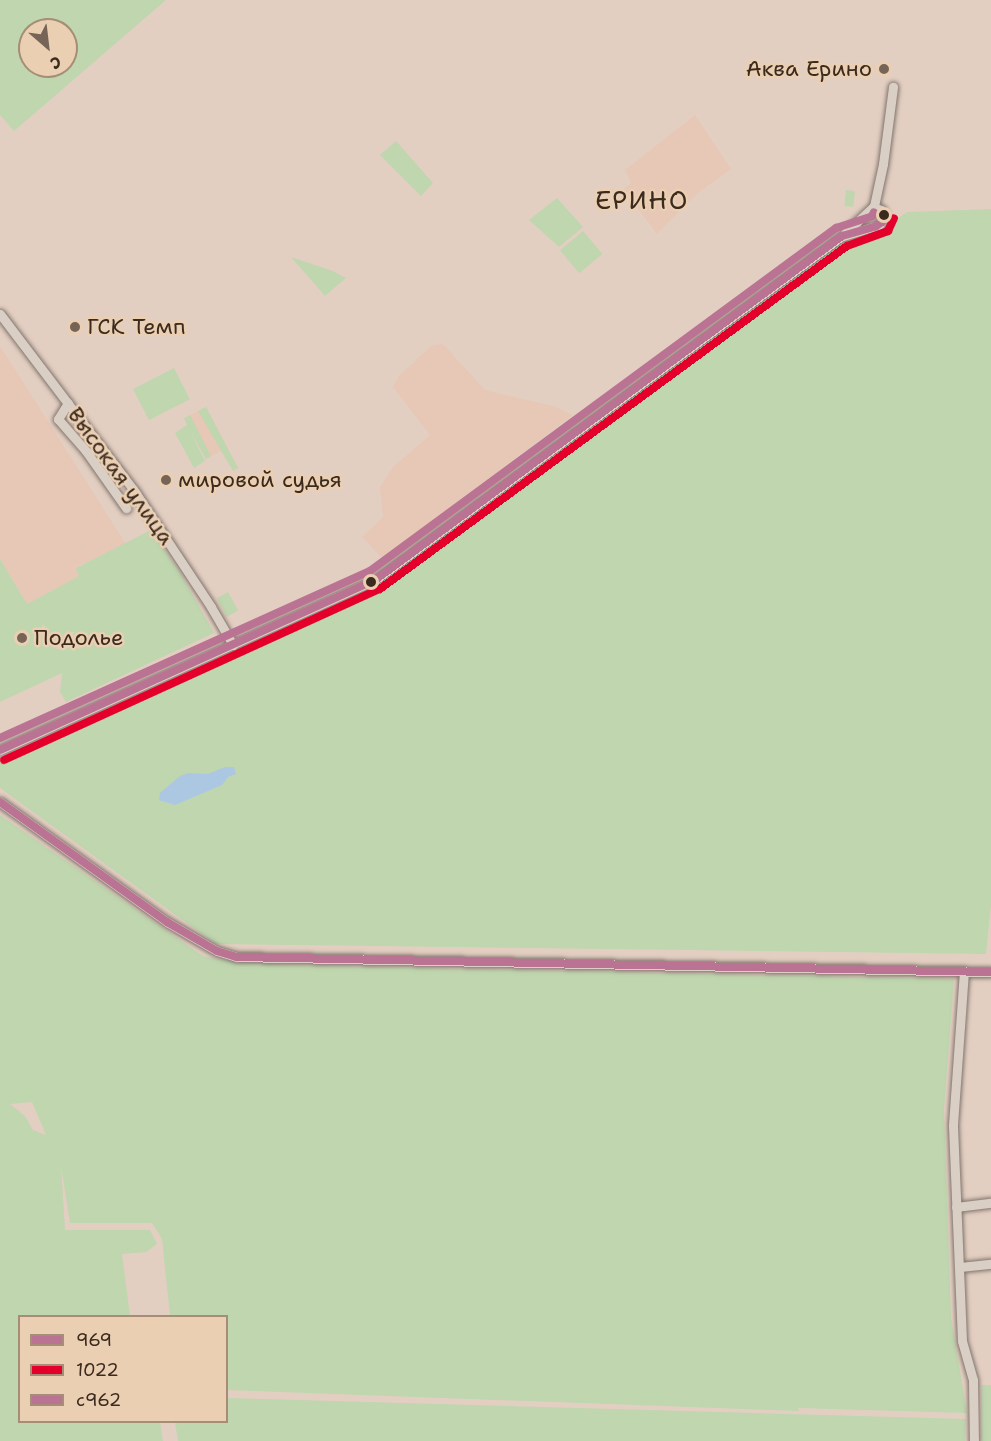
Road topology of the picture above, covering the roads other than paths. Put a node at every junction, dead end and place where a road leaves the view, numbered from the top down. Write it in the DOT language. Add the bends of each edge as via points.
graph roads {
  1 [pos="893,87"];
  2 [pos="873,206"];
  3 [pos="842,236"];
  4 [pos="0,314"];
  5 [pos="68,403"];
  6 [pos="126,508"];
  7 [pos="233,645"];
  8 [pos="0,750"];
  9 [pos="0,802"];
  10 [pos="964,972"];
  11 [pos="991,972"];
  12 [pos="991,1203"];
  13 [pos="956,1207"];
  14 [pos="991,1264"];
  15 [pos="960,1267"];
  16 [pos="974,1441"];
  1 -- 2 [label="street"];
  2 -- 3 [label="street"];
  2 -- 3 [label="street" via="883,212 879,225"];
  3 -- 7 [label="street" via="388,572"];
  4 -- 5 [label="street, Высокая улица"];
  5 -- 6 [label="street" via="58,419"];
  5 -- 7 [label="street, Высокая улица" via="159,527"];
  7 -- 8 [label="street"];
  9 -- 10 [label="street" via="167,922 217,951 237,957"];
  10 -- 11 [label="street"];
  10 -- 13 [label="street" via="953,1126"];
  12 -- 13 [label="street"];
  13 -- 15 [label="street"];
  14 -- 15 [label="street"];
  15 -- 16 [label="street" via="962,1341 973,1380"];
}
